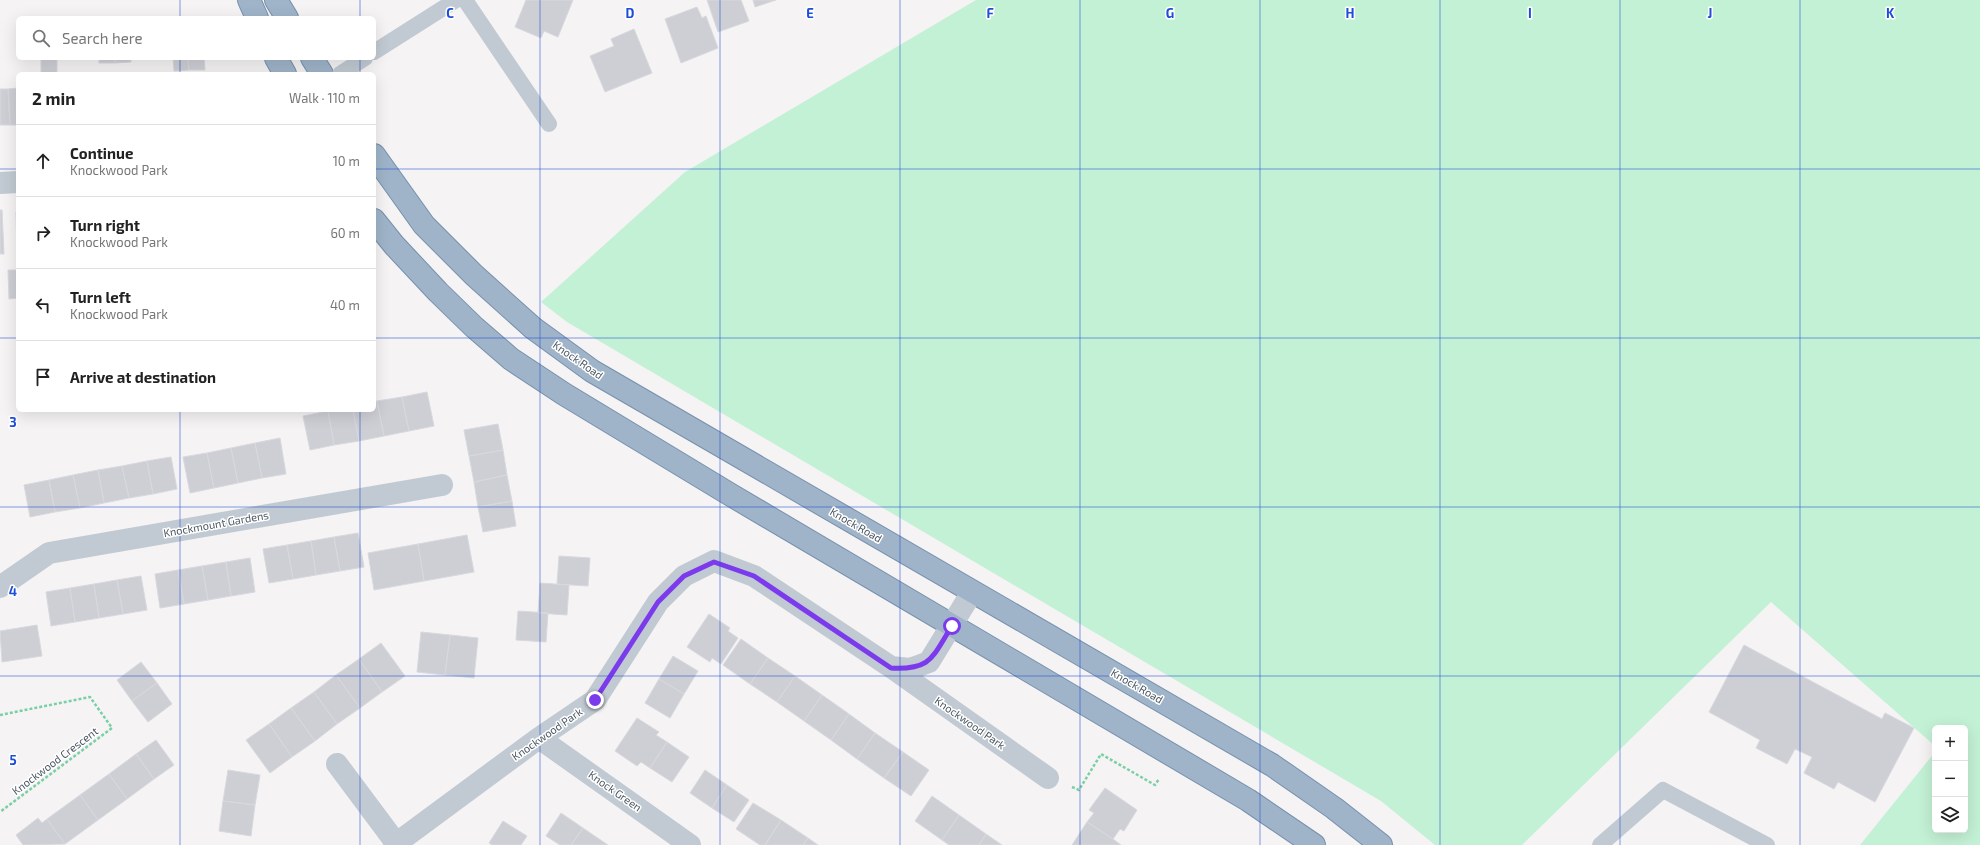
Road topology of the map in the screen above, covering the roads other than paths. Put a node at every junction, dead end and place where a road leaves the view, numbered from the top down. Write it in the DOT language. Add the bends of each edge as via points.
graph roads {
  1 [pos="248,0"];
  2 [pos="276,0"];
  3 [pos="456,0"];
  4 [pos="465,0"];
  5 [pos="256,16"];
  6 [pos="286,16"];
  7 [pos="376,51"];
  8 [pos="277,60"];
  9 [pos="313,60"];
  10 [pos="362,60"];
  11 [pos="284,72"];
  12 [pos="321,72"];
  13 [pos="343,72"];
  14 [pos="549,124"];
  15 [pos="376,158"];
  16 [pos="16,182"];
  17 [pos="0,183"];
  18 [pos="376,222"];
  19 [pos="442,485"];
  20 [pos="0,587"];
  21 [pos="972,592"];
  22 [pos="952,626"];
  23 [pos="891,668"];
  24 [pos="540,738"];
  25 [pos="336,764"];
  26 [pos="1048,778"];
  27 [pos="395,844"];
  28 [pos="690,845"];
  29 [pos="1314,845"];
  30 [pos="1381,845"];
  31 [pos="1600,845"];
  32 [pos="1767,845"];
  1 -- 5 [label="highway"];
  2 -- 6 [label="highway"];
  3 -- 7 [label="lane"];
  4 -- 14 [label="lane"];
  8 -- 11 [label="highway"];
  9 -- 12 [label="highway"];
  10 -- 13 [label="lane"];
  15 -- 21 [label="highway, Knock Road" via="424,225 474,275 533,328 592,371"];
  16 -- 17 [label="street"];
  18 -- 22 [label="highway" via="438,292 511,359 731,496"];
  19 -- 20 [label="street, Knockmount Gardens" via="49,553"];
  21 -- 22 [label="street"];
  21 -- 30 [label="highway, Knock Road" via="1272,765 1334,808"];
  22 -- 23 [label="street" via="930,662 910,669"];
  22 -- 29 [label="highway" via="1248,800"];
  23 -- 24 [label="street, Knockwood Park" via="754,576 714,562 684,576 658,602 595,700"];
  23 -- 26 [label="street, Knockwood Park"];
  24 -- 27 [label="street, Knockwood Park"];
  24 -- 28 [label="street, Knock Green"];
  25 -- 27 [label="street"];
  31 -- 32 [label="lane" via="1663,790"];
}
